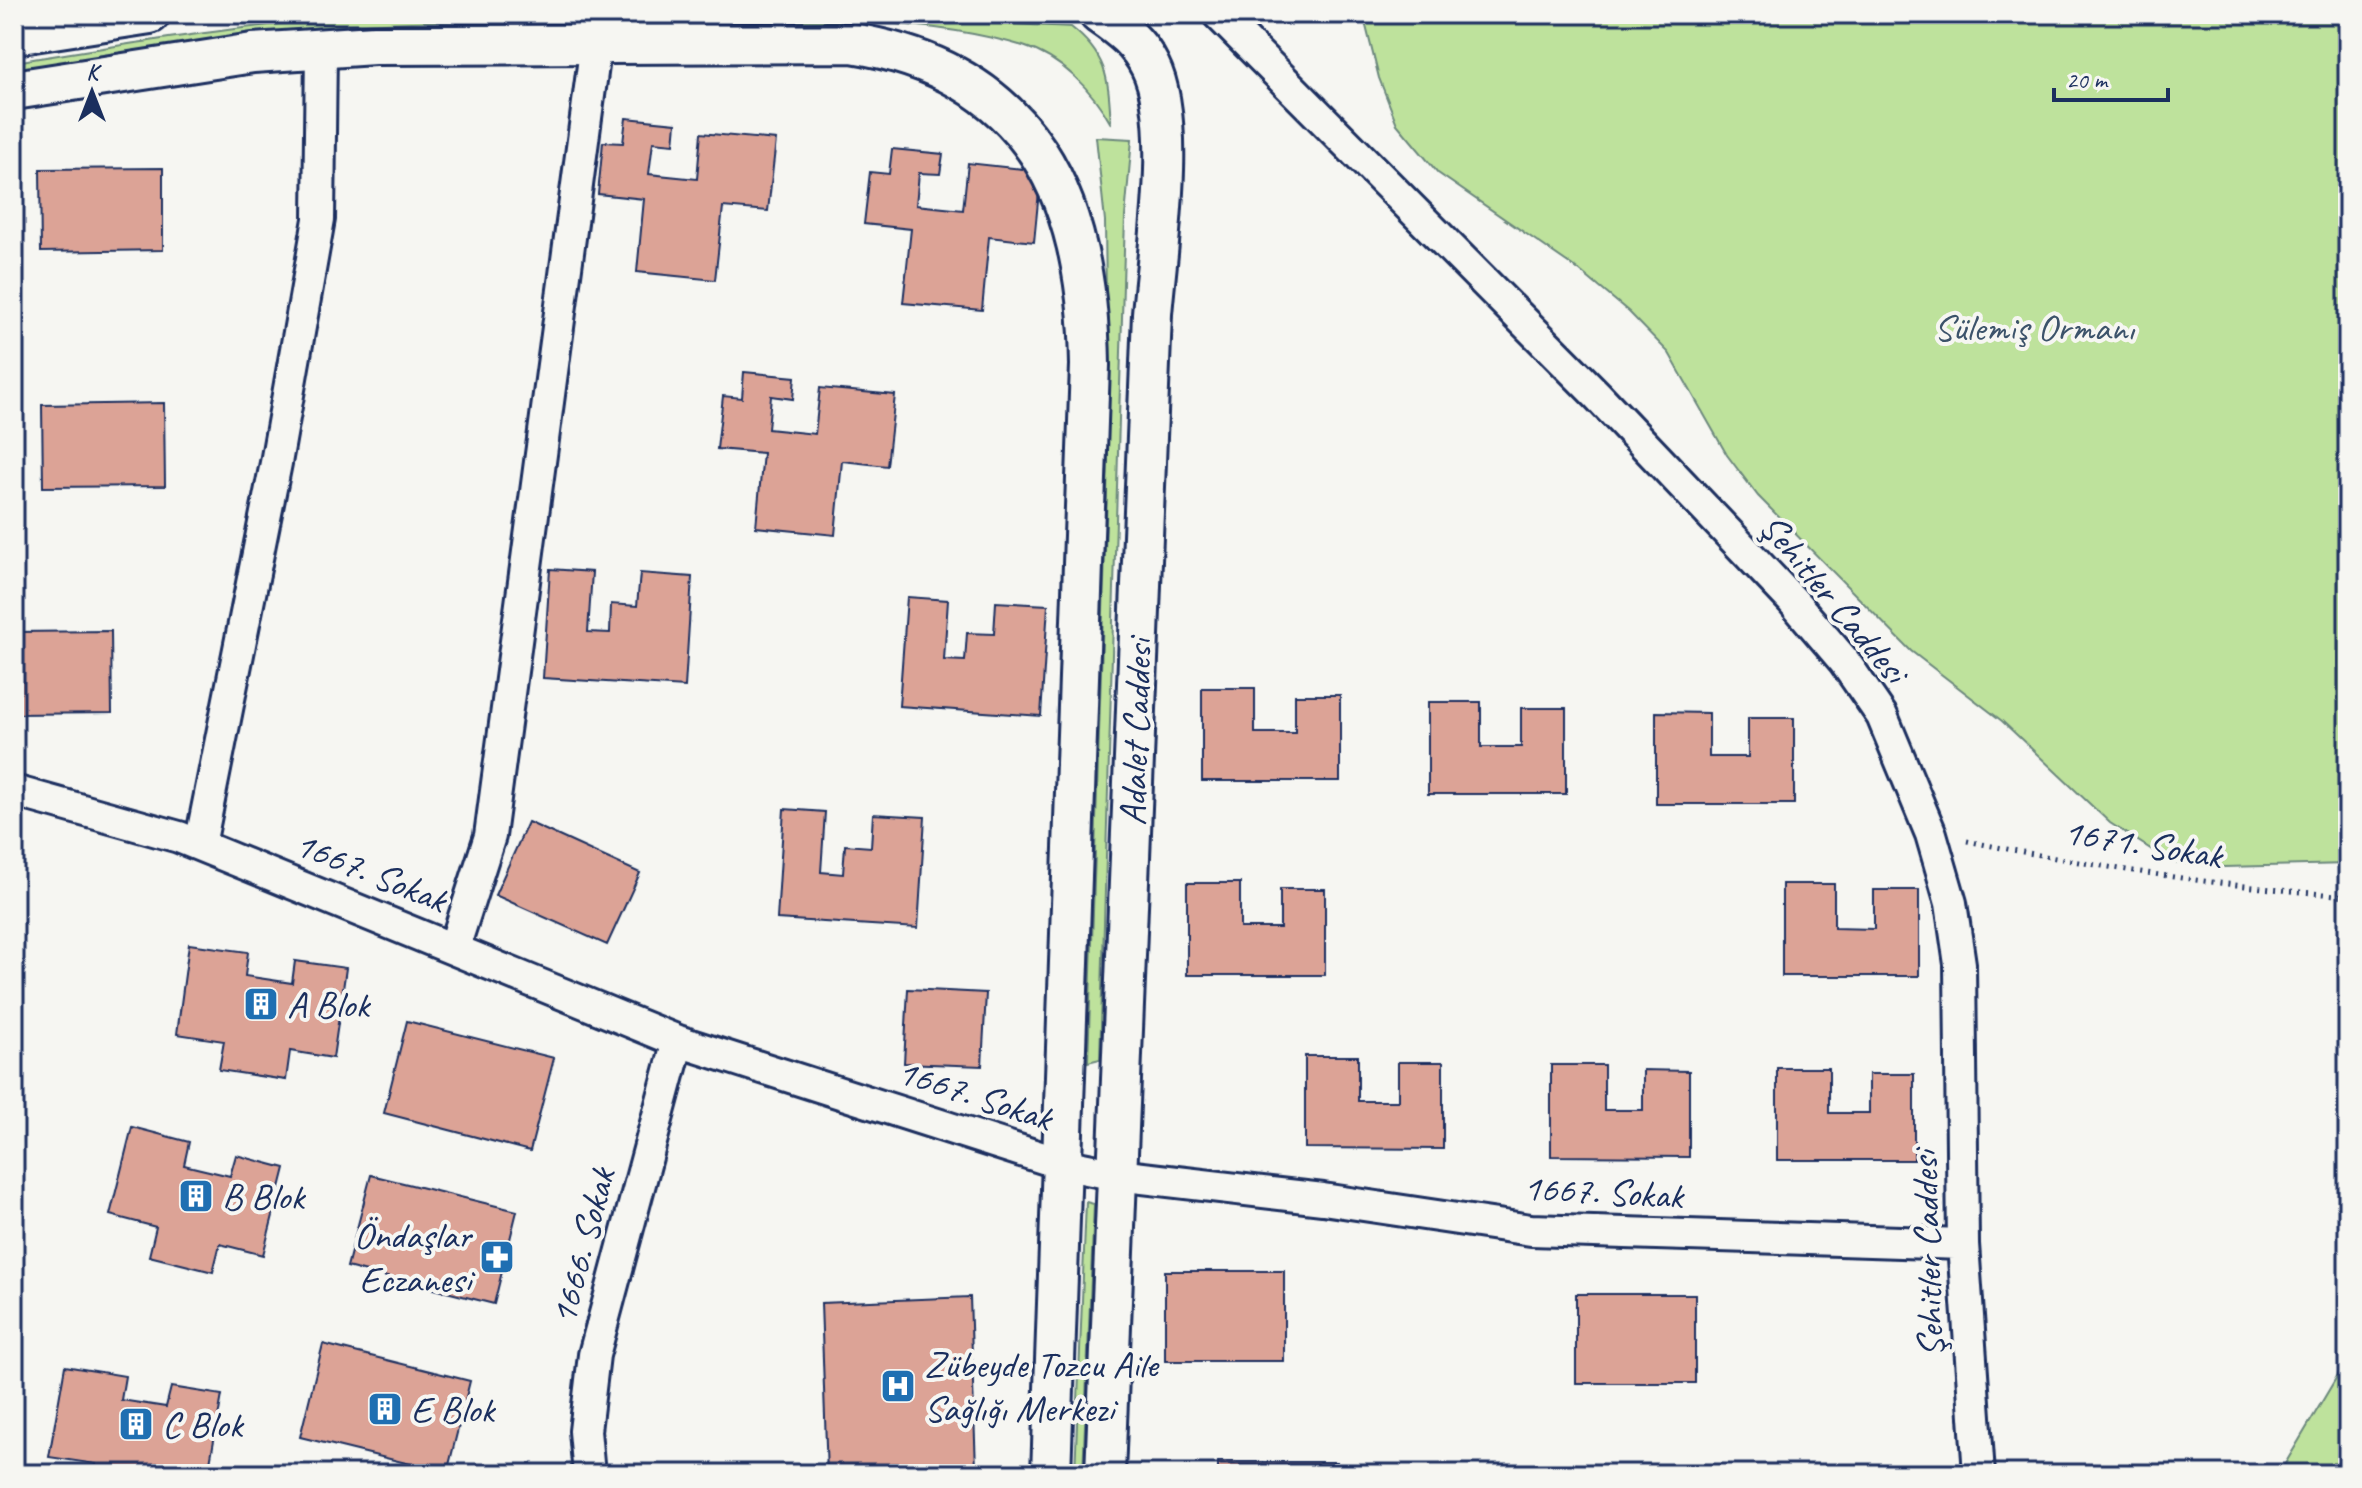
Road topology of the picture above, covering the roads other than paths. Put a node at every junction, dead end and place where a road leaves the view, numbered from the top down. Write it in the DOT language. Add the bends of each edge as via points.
graph roads {
  1 [pos="150,14"];
  2 [pos="1099,14"];
  3 [pos="1218,14"];
  4 [pos="14,35"];
  5 [pos="596,43"];
  6 [pos="321,49"];
  7 [pos="14,90"];
  8 [pos="14,791"];
  9 [pos="200,845"];
  10 [pos="454,948"];
  11 [pos="678,1041"];
  12 [pos="1062,1164"];
  13 [pos="1117,1175"];
  14 [pos="1963,1244"];
  15 [pos="589,1474"];
  16 [pos="1051,1474"];
  17 [pos="1105,1474"];
  18 [pos="1979,1474"];
  1 -- 4 [label="street"];
  2 -- 13 [label="street, Adalet Caddesi" via="1132,37 1151,68 1164,136"];
  3 -- 14 [label="street, Şehitler Caddesi" via="1597,395 1792,600 1882,716 1931,834 1951,903 1960,964"];
  5 -- 6 [label="street"];
  5 -- 10 [label="street" via="490,836"];
  5 -- 12 [label="street" via="852,43 896,50 938,65 979,91 1012,119 1045,159 1059,186 1075,228 1090,351"];
  6 -- 7 [label="street" via="161,65"];
  6 -- 9 [label="street" via="319,219"];
  8 -- 9 [label="street, 1667. Sokak"];
  9 -- 10 [label="street, 1667. Sokak"];
  10 -- 11 [label="street, 1667. Sokak"];
  11 -- 12 [label="street, 1667. Sokak"];
  11 -- 15 [label="street, 1666. Sokak" via="594,1355 585,1431"];
  12 -- 13 [label="street, 1667. Sokak"];
  12 -- 16 [label="street"];
  13 -- 14 [label="street, 1667. Sokak" via="1531,1230"];
  13 -- 17 [label="street, Adalet Caddesi"];
  14 -- 18 [label="street, Şehitler Caddesi"];
}
